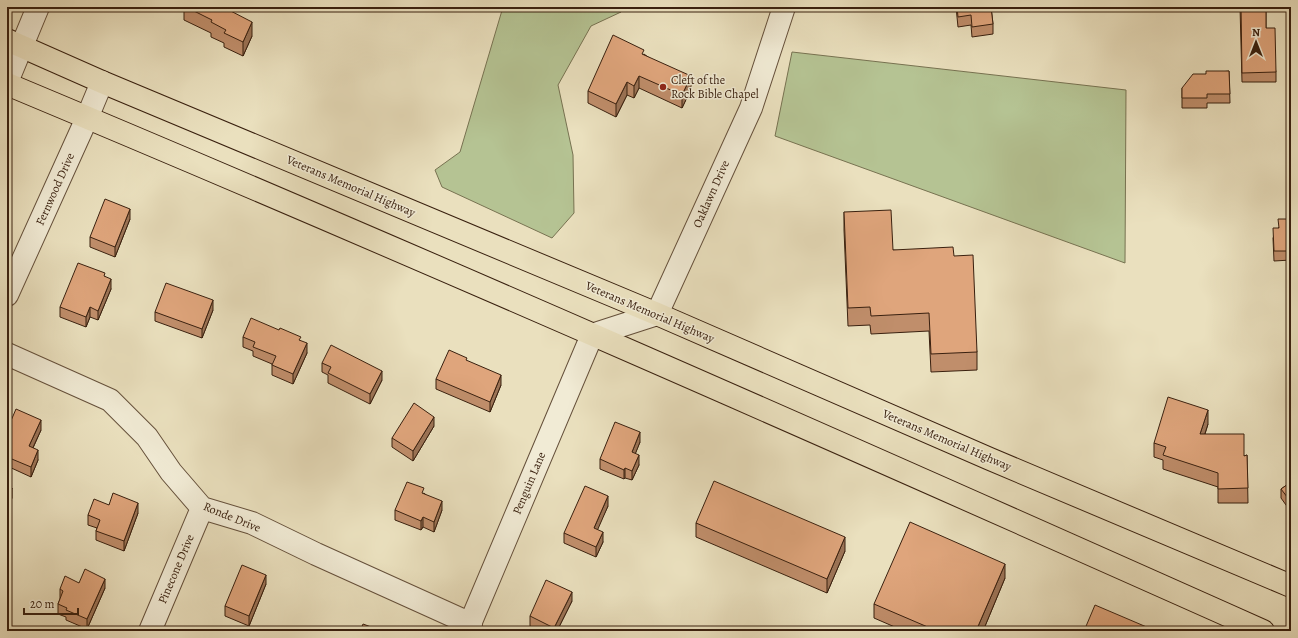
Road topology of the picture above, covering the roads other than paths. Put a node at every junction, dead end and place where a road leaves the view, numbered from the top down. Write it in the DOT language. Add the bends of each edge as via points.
graph roads {
  1 [pos="38,7"];
  2 [pos="784,7"];
  3 [pos="14,43"];
  4 [pos="102,82"];
  5 [pos="7,83"];
  6 [pos="87,118"];
  7 [pos="7,295"];
  8 [pos="657,314"];
  9 [pos="592,335"];
  10 [pos="7,354"];
  11 [pos="202,508"];
  12 [pos="1291,586"];
  13 [pos="469,627"];
  14 [pos="150,631"];
  15 [pos="1263,631"];
  1 -- 3 [label="street"];
  2 -- 8 [label="street, Oaklawn Drive" via="751,108"];
  3 -- 4 [label="main road, Veterans Memorial Highway"];
  3 -- 5 [label="street"];
  4 -- 6 [label="street, Fernwood Drive"];
  4 -- 8 [label="main road, Veterans Memorial Highway"];
  5 -- 6 [label="main road"];
  6 -- 7 [label="street, Fernwood Drive"];
  6 -- 9 [label="main road"];
  8 -- 9 [label="street"];
  8 -- 12 [label="main road, Veterans Memorial Highway"];
  9 -- 13 [label="street, Penguin Lane"];
  9 -- 15 [label="main road" via="860,451"];
  10 -- 11 [label="street, Ronde Drive" via="110,400 147,437 171,472"];
  11 -- 13 [label="street, Ronde Drive" via="252,523"];
  11 -- 14 [label="street, Pinecone Drive"];
}
